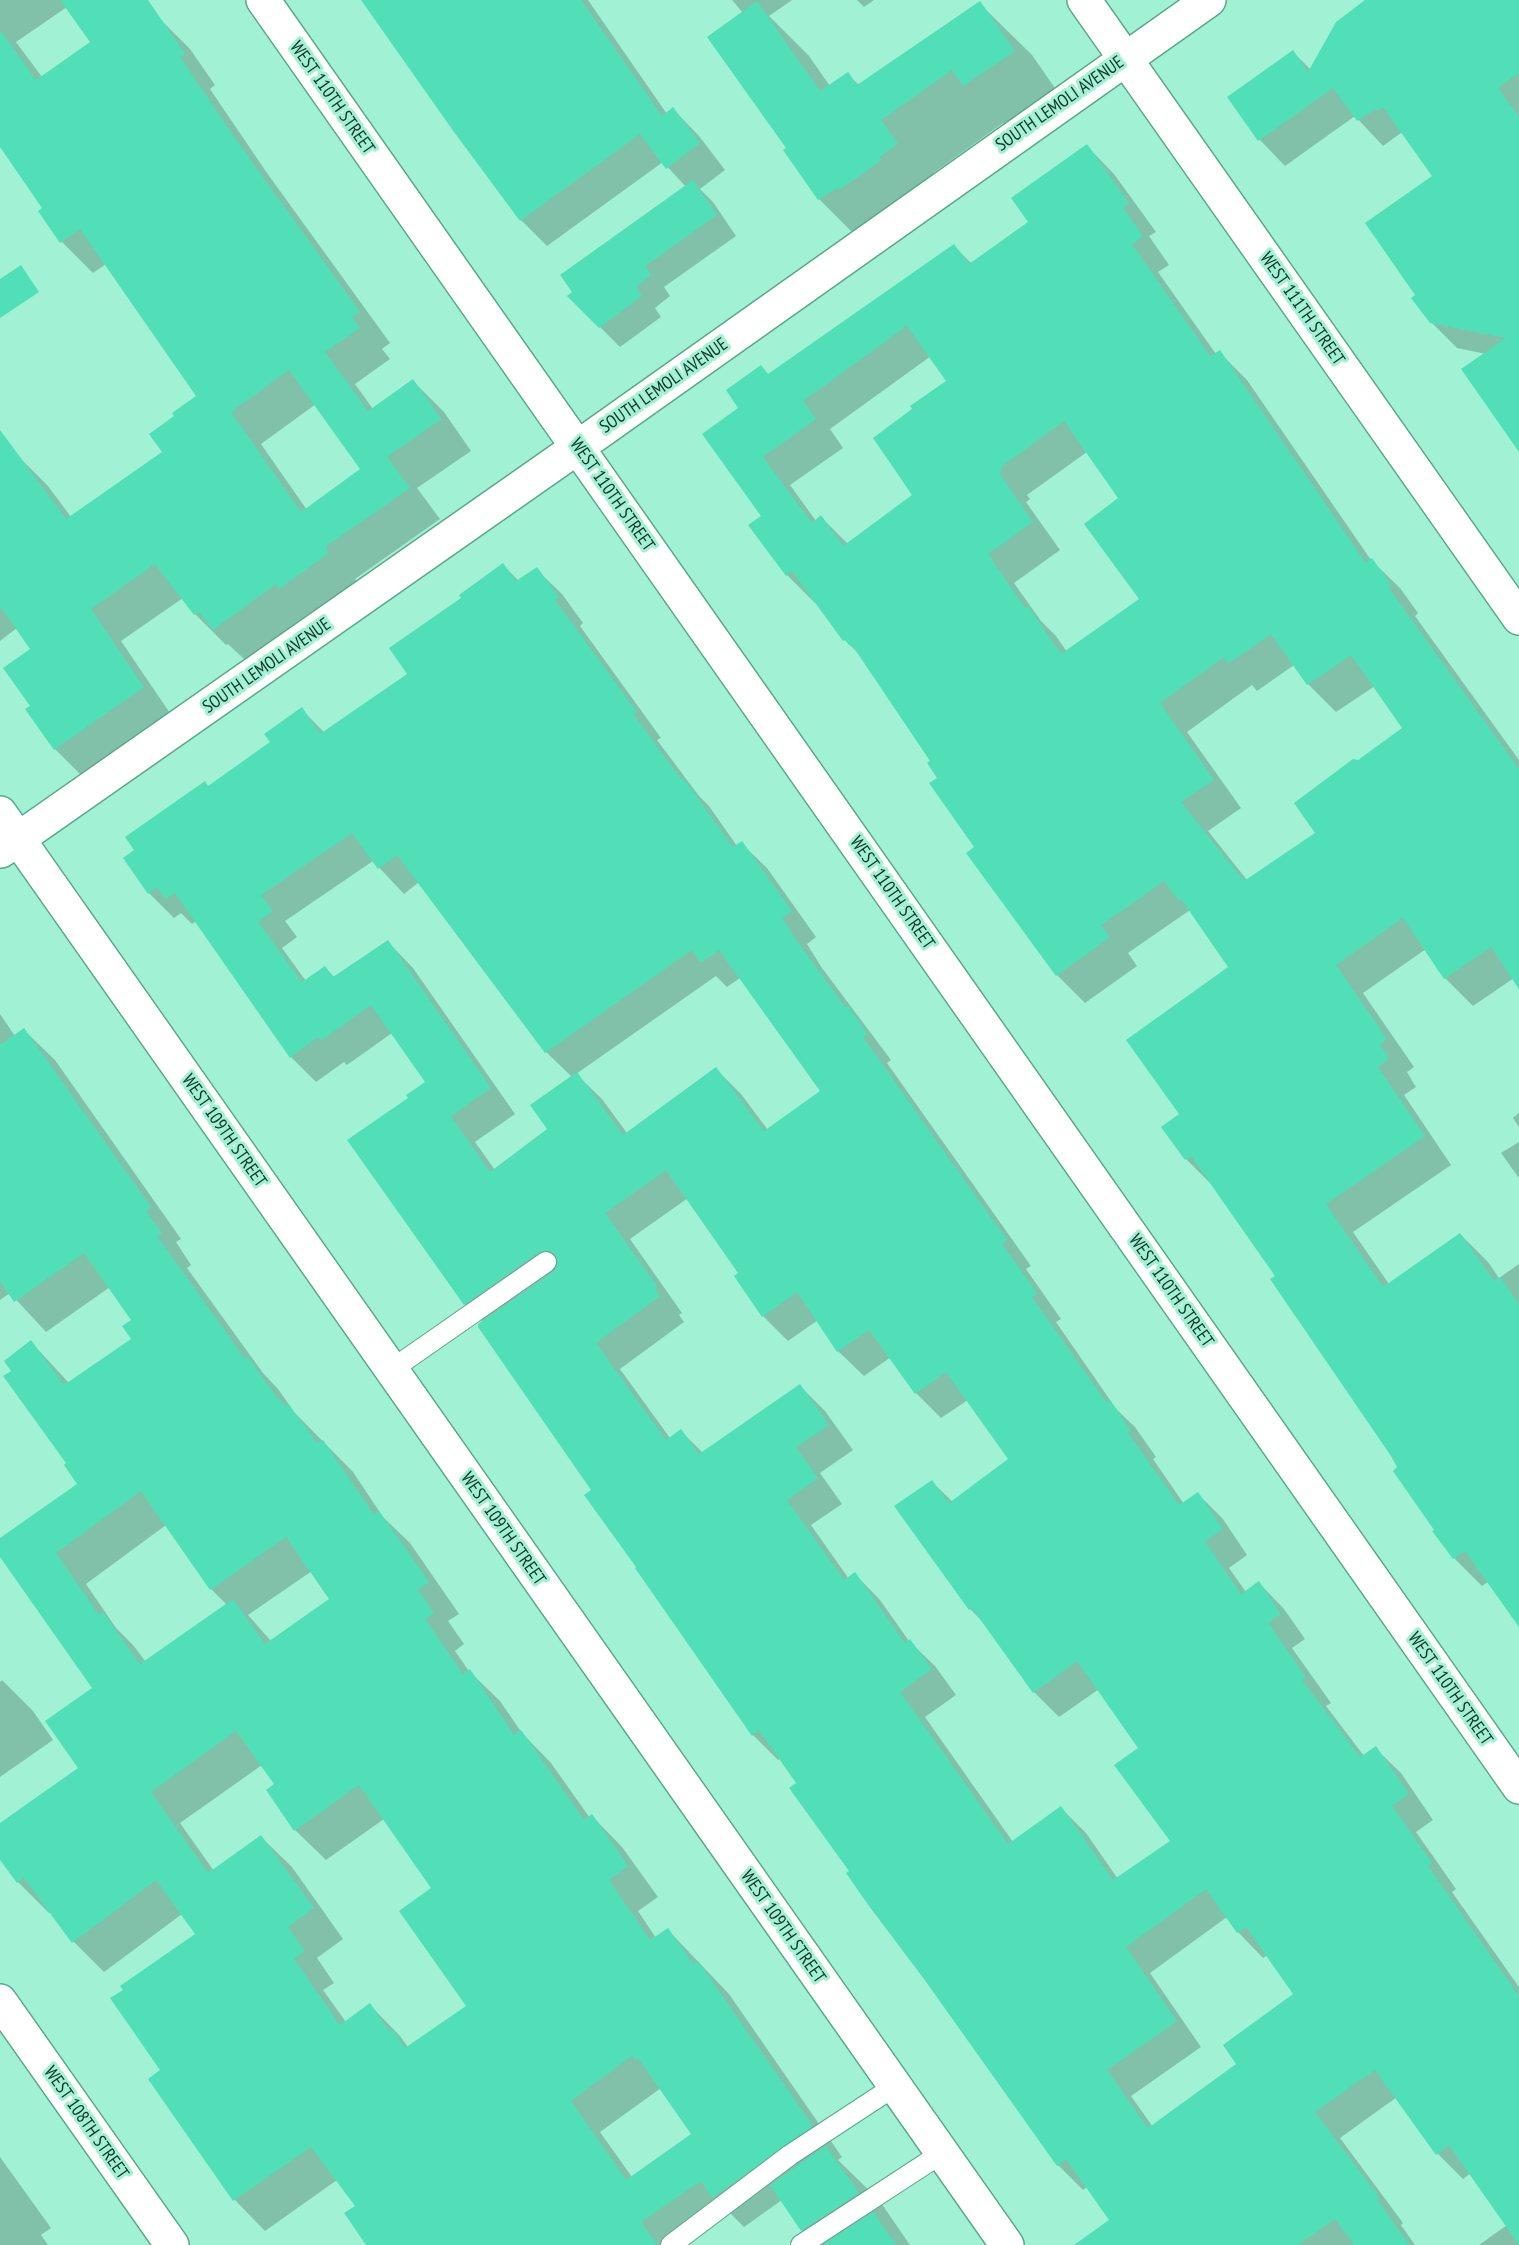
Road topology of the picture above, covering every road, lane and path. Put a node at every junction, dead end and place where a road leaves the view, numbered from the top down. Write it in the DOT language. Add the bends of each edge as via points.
graph roads {
  1 [pos="263,0"];
  2 [pos="1084,0"];
  3 [pos="1209,0"];
  4 [pos="1125,58"];
  5 [pos="578,447"];
  6 [pos="1519,618"];
  7 [pos="0,813"];
  8 [pos="9,846"];
  9 [pos="546,1262"];
  10 [pos="391,1370"];
  11 [pos="1519,1787"];
  12 [pos="0,2001"];
  13 [pos="895,2086"];
  14 [pos="942,2153"];
  15 [pos="172,2245"];
  16 [pos="671,2245"];
  17 [pos="801,2245"];
  18 [pos="1007,2245"];
  1 -- 5 [label="street, WEST 110TH STREET"];
  2 -- 4 [label="street, WEST 111TH STREET"];
  3 -- 4 [label="street, SOUTH LEMOLI AVENUE"];
  4 -- 5 [label="street, SOUTH LEMOLI AVENUE"];
  4 -- 6 [label="street, WEST 111TH STREET"];
  5 -- 8 [label="street, SOUTH LEMOLI AVENUE"];
  5 -- 11 [label="street, WEST 110TH STREET"];
  7 -- 8 [label="street, WEST 109TH STREET"];
  8 -- 10 [label="street, WEST 109TH STREET"];
  9 -- 10 [label="lane"];
  10 -- 13 [label="street, WEST 109TH STREET"];
  12 -- 15 [label="street, WEST 108TH STREET"];
  13 -- 14 [label="street, WEST 109TH STREET"];
  13 -- 16 [label="lane" via="790,2155"];
  14 -- 17 [label="lane"];
  14 -- 18 [label="street, WEST 109TH STREET"];
}
